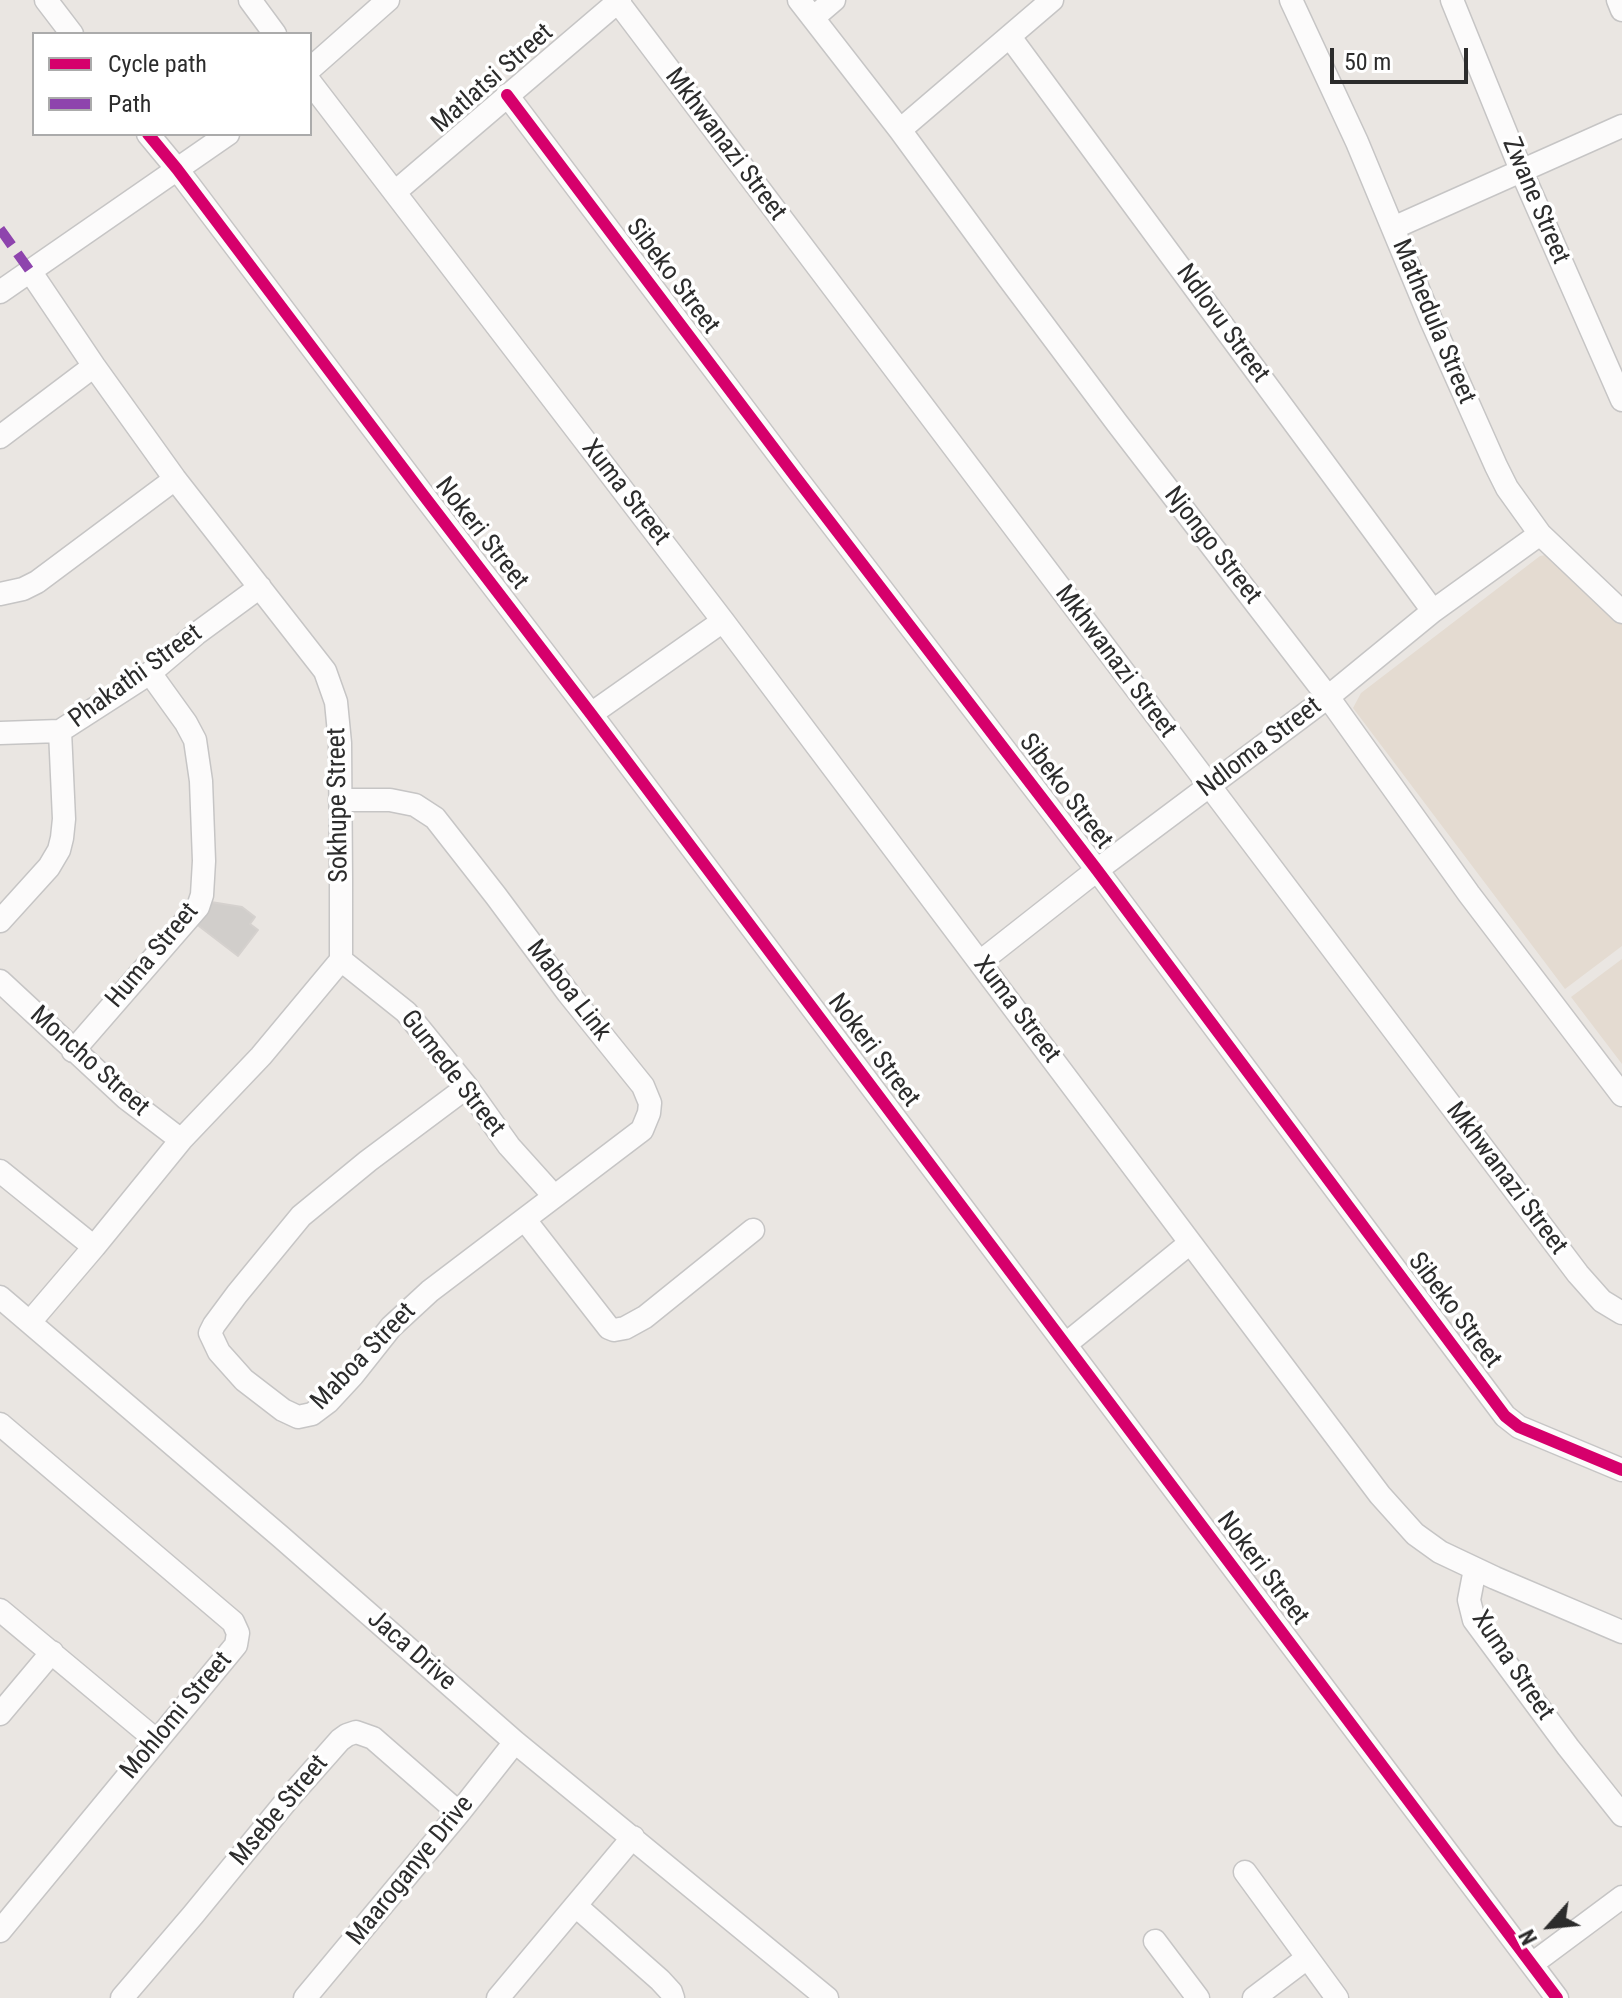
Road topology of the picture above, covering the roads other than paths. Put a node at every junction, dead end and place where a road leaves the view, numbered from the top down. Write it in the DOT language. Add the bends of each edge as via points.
graph roads {
  1 [pos="46,0"];
  2 [pos="250,0"];
  3 [pos="388,0"];
  4 [pos="799,0"];
  5 [pos="834,0"];
  6 [pos="1052,0"];
  7 [pos="1291,0"];
  8 [pos="1452,0"];
  9 [pos="1618,0"];
  10 [pos="619,1"];
  11 [pos="1622,10"];
  12 [pos="813,18"];
  13 [pos="70,32"];
  14 [pos="274,32"];
  15 [pos="1010,37"];
  16 [pos="312,67"];
  17 [pos="312,85"];
  18 [pos="507,95"];
  19 [pos="1622,126"];
  20 [pos="900,130"];
  21 [pos="150,136"];
  22 [pos="225,136"];
  23 [pos="177,169"];
  24 [pos="1521,170"];
  25 [pos="395,192"];
  26 [pos="1393,228"];
  27 [pos="30,271"];
  28 [pos="0,292"];
  29 [pos="94,366"];
  30 [pos="1622,400"];
  31 [pos="0,437"];
  32 [pos="175,479"];
  33 [pos="1540,534"];
  34 [pos="260,587"];
  35 [pos="0,594"];
  36 [pos="1433,611"];
  37 [pos="1622,612"];
  38 [pos="723,621"];
  39 [pos="150,673"];
  40 [pos="1328,697"];
  41 [pos="591,714"];
  42 [pos="60,731"];
  43 [pos="0,733"];
  44 [pos="1209,787"];
  45 [pos="340,800"];
  46 [pos="1097,870"];
  47 [pos="0,921"];
  48 [pos="341,960"];
  49 [pos="980,962"];
  50 [pos="0,981"];
  51 [pos="73,1051"];
  52 [pos="467,1087"];
  53 [pos="1622,1095"];
  54 [pos="181,1140"];
  55 [pos="0,1171"];
  56 [pos="554,1196"];
  57 [pos="525,1220"];
  58 [pos="753,1230"];
  59 [pos="1190,1243"];
  60 [pos="94,1247"];
  61 [pos="0,1297"];
  62 [pos="1622,1313"];
  63 [pos="30,1322"];
  64 [pos="1066,1344"];
  65 [pos="0,1424"];
  66 [pos="1622,1470"];
  67 [pos="1475,1569"];
  68 [pos="0,1610"];
  69 [pos="1622,1632"];
  70 [pos="52,1652"];
  71 [pos="0,1714"];
  72 [pos="156,1740"];
  73 [pos="515,1742"];
  74 [pos="459,1813"];
  75 [pos="1622,1815"];
  76 [pos="633,1837"];
  77 [pos="1245,1872"];
  78 [pos="1622,1897"];
  79 [pos="576,1906"];
  80 [pos="0,1931"];
  81 [pos="1155,1941"];
  82 [pos="1307,1958"];
  83 [pos="1532,1964"];
  84 [pos="122,1998"];
  85 [pos="305,1998"];
  86 [pos="498,1998"];
  87 [pos="673,1998"];
  88 [pos="827,1998"];
  89 [pos="1198,1998"];
  90 [pos="1254,1998"];
  91 [pos="1337,1998"];
  92 [pos="1557,1998"];
  1 -- 13 [label="street"];
  2 -- 14 [label="street"];
  3 -- 16 [label="street"];
  4 -- 12 [label="street, Njongo Street"];
  5 -- 12 [label="street"];
  6 -- 15 [label="street"];
  7 -- 26 [label="street, Mathedula Street"];
  8 -- 24 [label="street, Zwane Street"];
  9 -- 11 [label="street"];
  10 -- 18 [label="street, Matlatsi Street"];
  10 -- 44 [label="street, Mkhwanazi Street"];
  12 -- 20 [label="street, Njongo Street"];
  15 -- 20 [label="street"];
  15 -- 36 [label="street, Ndlovu Street"];
  17 -- 25 [label="street, Xuma Street"];
  18 -- 25 [label="street, Matlatsi Street"];
  18 -- 46 [label="street, Sibeko Street"];
  19 -- 24 [label="street"];
  20 -- 40 [label="street, Njongo Street"];
  21 -- 23 [label="street, Nokeri Street"];
  22 -- 23 [label="street"];
  23 -- 27 [label="street"];
  23 -- 41 [label="street, Nokeri Street"];
  24 -- 26 [label="street"];
  24 -- 30 [label="street, Zwane Street"];
  25 -- 38 [label="street, Xuma Street"];
  26 -- 33 [label="street, Mathedula Street" via="1496,466"];
  27 -- 28 [label="street"];
  27 -- 29 [label="street, Sokhupe Street"];
  29 -- 31 [label="street"];
  29 -- 32 [label="street, Sokhupe Street"];
  32 -- 34 [label="street, Sokhupe Street"];
  32 -- 35 [label="street" via="37,582"];
  33 -- 36 [label="street, Ndloma Street"];
  33 -- 37 [label="street, Mathedula Street"];
  34 -- 39 [label="street, Phakathi Street"];
  34 -- 45 [label="street, Sokhupe Street" via="325,671 336,702"];
  36 -- 40 [label="street, Ndloma Street"];
  38 -- 41 [label="street"];
  38 -- 49 [label="street, Xuma Street"];
  39 -- 42 [label="street, Phakathi Street"];
  39 -- 51 [label="street, Huma Street" via="195,740 201,781 202,895 198,907"];
  40 -- 44 [label="street, Ndloma Street"];
  40 -- 53 [label="street, Njongo Street"];
  41 -- 64 [label="street, Nokeri Street"];
  42 -- 43 [label="street, Phakathi Street"];
  42 -- 47 [label="street" via="64,819 59,850"];
  44 -- 46 [label="street, Ndloma Street"];
  44 -- 62 [label="street, Mkhwanazi Street" via="1578,1274 1602,1301"];
  45 -- 48 [label="street, Sokhupe Street"];
  45 -- 56 [label="street, Maboa Link" via="390,800 415,805 435,818 643,1086 650,1103 642,1130"];
  46 -- 49 [label="street, Ndloma Street"];
  46 -- 66 [label="street, Sibeko Street" via="1505,1416 1519,1427"];
  48 -- 52 [label="street, Gumede Street" via="406,1012"];
  48 -- 54 [label="street"];
  49 -- 59 [label="street, Xuma Street"];
  50 -- 51 [label="street, Moncho Street"];
  51 -- 54 [label="street, Moncho Street"];
  52 -- 56 [label="street, Gumede Street"];
  52 -- 57 [label="street, Maboa Street" via="301,1216 214,1325 213,1343 244,1380 283,1410 298,1417 312,1414 430,1291"];
  54 -- 60 [label="street"];
  55 -- 60 [label="street"];
  56 -- 57 [label="street, Maboa Link"];
  57 -- 58 [label="street" via="614,1330 645,1317"];
  59 -- 64 [label="street"];
  59 -- 67 [label="street, Xuma Street" via="1380,1495 1415,1534"];
  60 -- 63 [label="street"];
  61 -- 63 [label="street, Jaca Drive"];
  63 -- 73 [label="street, Jaca Drive"];
  64 -- 83 [label="street, Nokeri Street"];
  65 -- 72 [label="street, Mohlomi Street" via="237,1628 236,1645"];
  67 -- 69 [label="street"];
  67 -- 75 [label="street, Xuma Street" via="1469,1600 1474,1620"];
  68 -- 70 [label="street"];
  70 -- 71 [label="street"];
  70 -- 72 [label="street"];
  72 -- 80 [label="street, Mohlomi Street"];
  73 -- 74 [label="street, Maaroganye Drive"];
  73 -- 76 [label="street, Jaca Drive"];
  74 -- 84 [label="street, Msebe Street" via="373,1738 356,1732 347,1735"];
  74 -- 85 [label="street, Maaroganye Drive"];
  76 -- 79 [label="street"];
  76 -- 88 [label="street, Jaca Drive"];
  77 -- 82 [label="street"];
  78 -- 83 [label="street"];
  79 -- 86 [label="street"];
  79 -- 87 [label="street" via="660,1980"];
  81 -- 89 [label="street"];
  82 -- 90 [label="street"];
  82 -- 91 [label="street"];
  83 -- 92 [label="street, Nokeri Street"];
}
